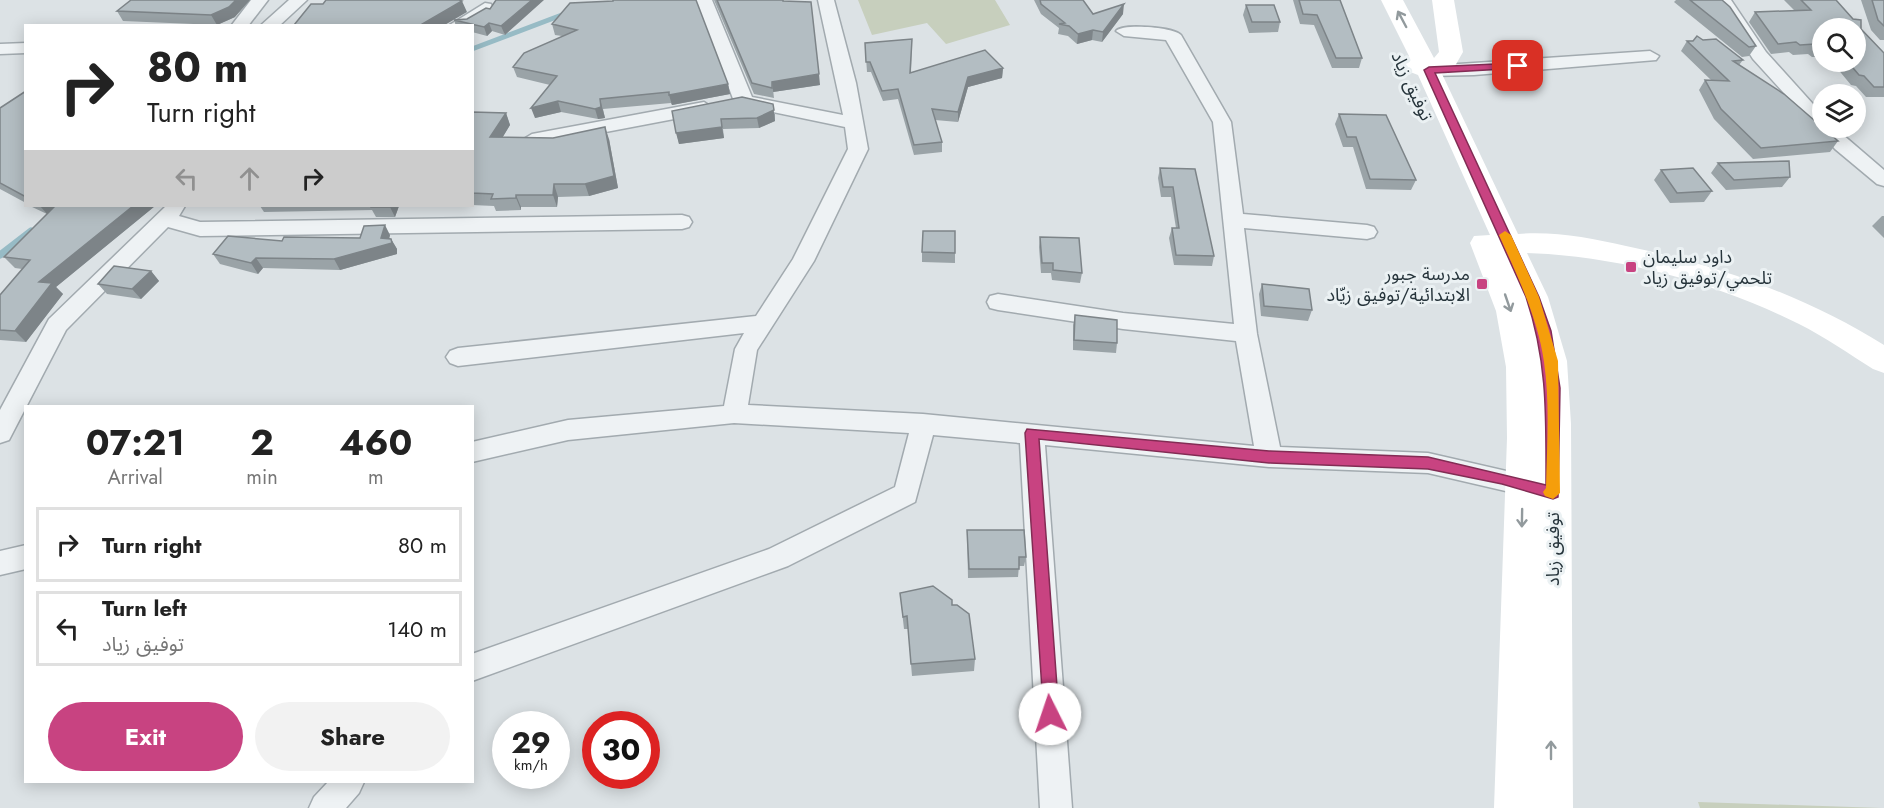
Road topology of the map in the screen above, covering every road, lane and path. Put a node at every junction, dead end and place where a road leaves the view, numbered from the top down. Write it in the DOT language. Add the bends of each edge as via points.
graph roads {
  1 [pos="260,0"];
  2 [pos="299,0"];
  3 [pos="704,0"];
  4 [pos="826,0"];
  5 [pos="1369,0"];
  6 [pos="1392,0"];
  7 [pos="1443,0"];
  8 [pos="1723,0"];
  9 [pos="485,8"];
  10 [pos="241,24"];
  11 [pos="270,24"];
  12 [pos="459,24"];
  13 [pos="1124,32"];
  14 [pos="24,48"];
  15 [pos="0,49"];
  16 [pos="1650,56"];
  17 [pos="1416,60"];
  18 [pos="729,103"];
  19 [pos="1812,113"];
  20 [pos="853,123"];
  21 [pos="1835,138"];
  22 [pos="532,140"];
  23 [pos="1884,180"];
  24 [pos="172,212"];
  25 [pos="1233,220"];
  26 [pos="682,222"];
  27 [pos="1367,232"];
  28 [pos="1503,250"];
  29 [pos="998,302"];
  30 [pos="763,323"];
  31 [pos="1246,334"];
  32 [pos="458,357"];
  33 [pos="1884,360"];
  34 [pos="734,414"];
  35 [pos="923,424"];
  36 [pos="0,433"];
  37 [pos="1032,433"];
  38 [pos="474,452"];
  39 [pos="1269,457"];
  40 [pos="1538,488"];
  41 [pos="24,557"];
  42 [pos="0,563"];
  43 [pos="474,667"];
  44 [pos="347,783"];
  45 [pos="325,808"];
  46 [pos="1056,808"];
  47 [pos="1516,808"];
  48 [pos="1551,808"];
  1 -- 10 [label="street"];
  2 -- 11 [label="street"];
  3 -- 18 [label="street"];
  4 -- 20 [label="street"];
  5 -- 17 [label="main road, توفيق زياد"];
  17 -- 6 [label="main road, توفيق زياد, one-way"];
  7 -- 17 [label="main road" via="1451,52 1446,60"];
  8 -- 19 [label="street" via="1759,55"];
  9 -- 12 [label="street"];
  13 -- 25 [label="street" via="1172,35 1222,122"];
  14 -- 15 [label="street"];
  16 -- 17 [label="street" via="1474,70"];
  17 -- 28 [label="main road, توفيق زياد"];
  18 -- 20 [label="street"];
  18 -- 22 [label="street"];
  20 -- 30 [label="street" via="858,148 803,261"];
  21 -- 23 [label="street"];
  24 -- 26 [label="street" via="200,229"];
  24 -- 36 [label="street" via="57,325"];
  25 -- 27 [label="street"];
  25 -- 31 [label="street"];
  28 -- 33 [label="main road" via="1678,269 1757,293 1802,313"];
  28 -- 40 [label="main road, توفيق زياد"];
  29 -- 31 [label="street"];
  30 -- 32 [label="street"];
  30 -- 34 [label="street" via="746,349"];
  31 -- 39 [label="street"];
  34 -- 35 [label="street"];
  34 -- 38 [label="street" via="568,430"];
  35 -- 37 [label="street"];
  35 -- 43 [label="street" via="906,494 778,558"];
  37 -- 39 [label="street"];
  37 -- 46 [label="street"];
  39 -- 40 [label="street" via="1428,463"];
  40 -- 47 [label="main road, توفيق زياد, one-way"];
  48 -- 40 [label="main road, توفيق زياد, one-way"];
  41 -- 42 [label="street"];
  44 -- 45 [label="street"];
}
